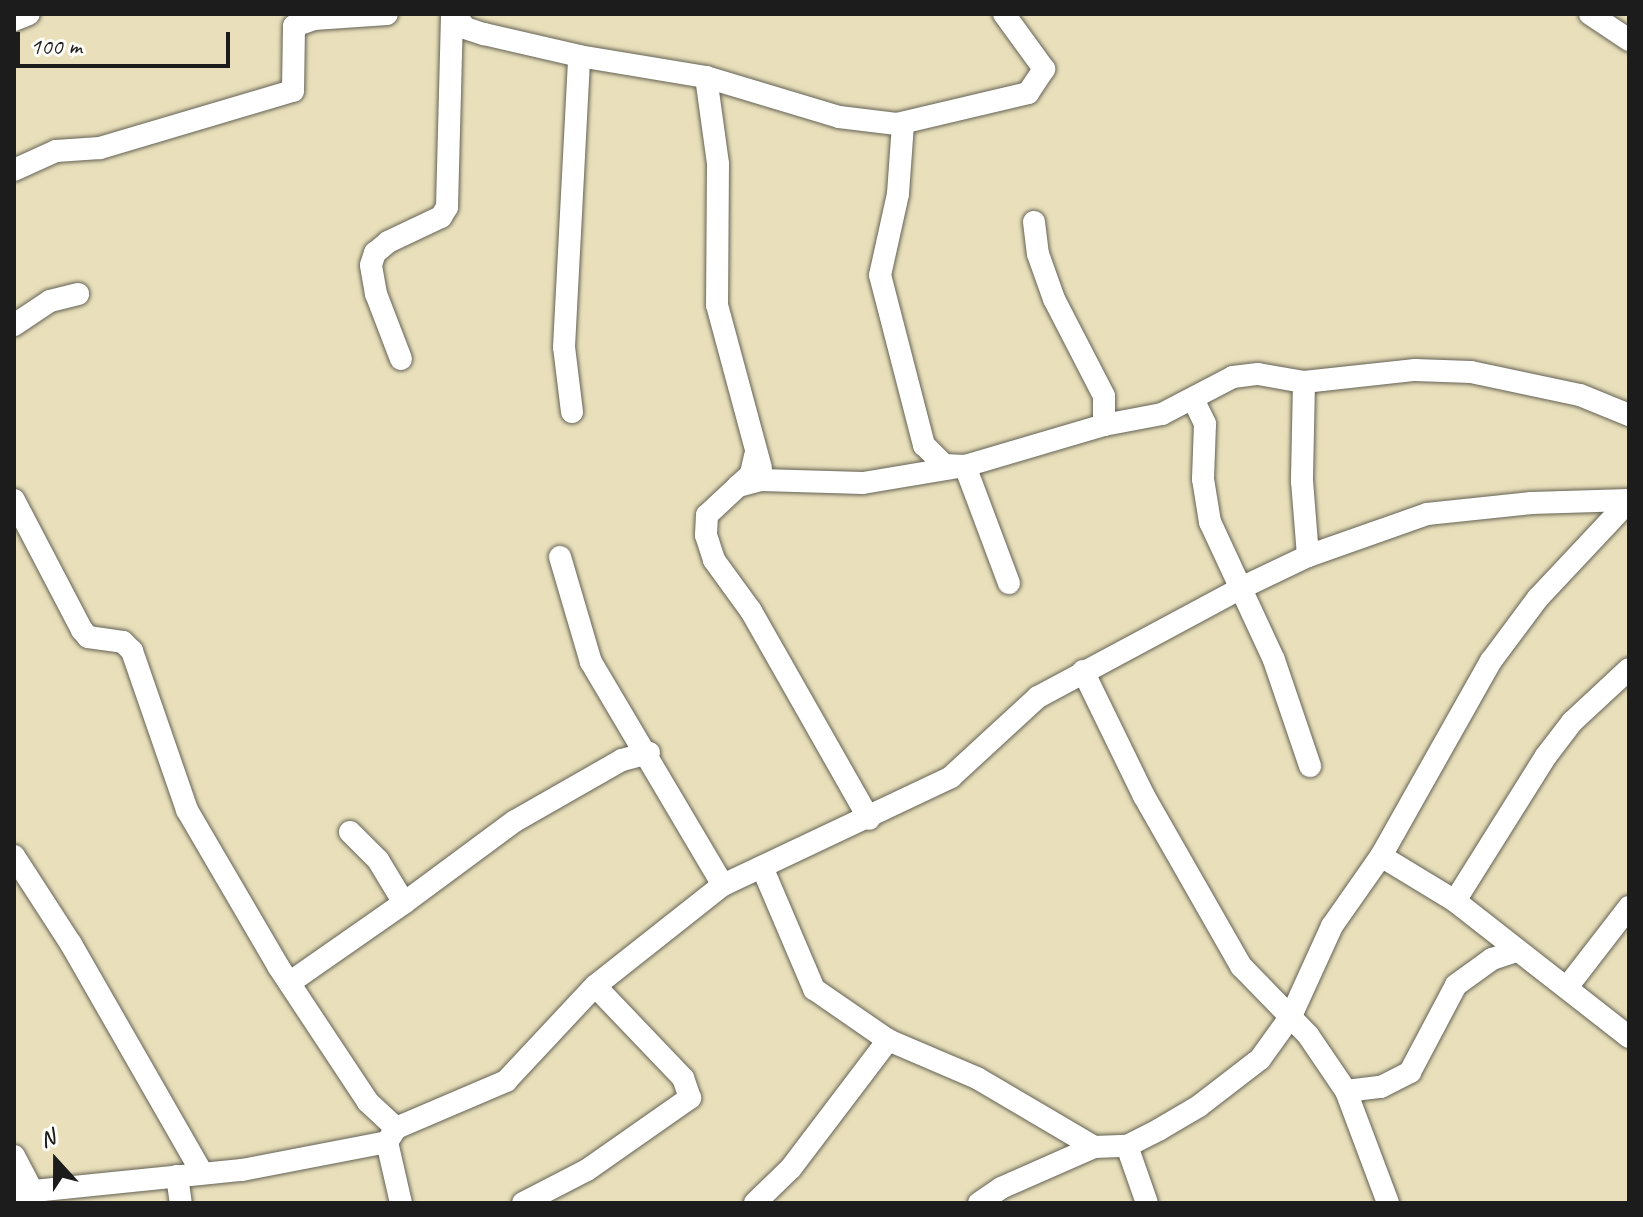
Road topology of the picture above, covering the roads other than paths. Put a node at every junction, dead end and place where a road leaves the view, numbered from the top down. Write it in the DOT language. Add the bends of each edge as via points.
graph roads {
  1 [pos="29,14"];
  2 [pos="387,14"];
  3 [pos="453,14"];
  4 [pos="1004,14"];
  5 [pos="1590,14"];
  6 [pos="303,18"];
  7 [pos="14,20"];
  8 [pos="1629,40"];
  9 [pos="579,56"];
  10 [pos="706,77"];
  11 [pos="903,124"];
  12 [pos="14,170"];
  13 [pos="1034,222"];
  14 [pos="78,294"];
  15 [pos="14,325"];
  16 [pos="401,359"];
  17 [pos="1304,382"];
  18 [pos="1193,399"];
  19 [pos="572,412"];
  20 [pos="1629,415"];
  21 [pos="1104,425"];
  22 [pos="755,456"];
  23 [pos="965,466"];
  24 [pos="777,482"];
  25 [pos="738,486"];
  26 [pos="14,500"];
  27 [pos="1629,501"];
  28 [pos="1308,556"];
  29 [pos="560,557"];
  30 [pos="1009,583"];
  31 [pos="1241,588"];
  32 [pos="1629,669"];
  33 [pos="1083,671"];
  34 [pos="649,753"];
  35 [pos="1310,766"];
  36 [pos="869,819"];
  37 [pos="350,832"];
  38 [pos="14,856"];
  39 [pos="1381,856"];
  40 [pos="762,867"];
  41 [pos="723,885"];
  42 [pos="1455,901"];
  43 [pos="404,903"];
  44 [pos="1629,907"];
  45 [pos="1514,952"];
  46 [pos="292,981"];
  47 [pos="595,986"];
  48 [pos="1568,986"];
  49 [pos="1291,1016"];
  50 [pos="1629,1037"];
  51 [pos="888,1040"];
  52 [pos="1346,1091"];
  53 [pos="392,1135"];
  54 [pos="1127,1146"];
  55 [pos="1094,1147"];
  56 [pos="14,1156"];
  57 [pos="202,1173"];
  58 [pos="177,1176"];
  59 [pos="24,1192"];
  60 [pos="181,1203"];
  61 [pos="401,1203"];
  62 [pos="523,1203"];
  63 [pos="755,1203"];
  64 [pos="979,1203"];
  65 [pos="1147,1203"];
  66 [pos="1388,1203"];
  1 -- 7 [label="street"];
  2 -- 6 [label="street"];
  3 -- 9 [label="street" via="465,28"];
  3 -- 16 [label="street" via="447,207 441,217 388,242 371,265"];
  4 -- 11 [label="street" via="1044,69 1028,93"];
  5 -- 8 [label="street"];
  6 -- 12 [label="street" via="293,91 100,148 56,151"];
  9 -- 10 [label="street"];
  9 -- 19 [label="street" via="564,347"];
  10 -- 11 [label="street" via="790,106"];
  10 -- 22 [label="street" via="718,164 717,305"];
  11 -- 23 [label="street" via="898,194 880,275 924,445 944,465"];
  13 -- 21 [label="street" via="1038,254 1054,299 1104,396"];
  14 -- 15 [label="street" via="50,301"];
  17 -- 18 [label="street" via="1285,375 1233,377"];
  17 -- 20 [label="street" via="1415,370 1471,372 1580,395"];
  17 -- 28 [label="street" via="1302,481"];
  18 -- 21 [label="street" via="1162,414"];
  18 -- 31 [label="street" via="1205,424 1203,479 1210,522"];
  21 -- 23 [label="street"];
  22 -- 24 [label="street" via="766,476"];
  22 -- 25 [label="street" via="751,474"];
  23 -- 24 [label="street" via="863,483"];
  23 -- 30 [label="street"];
  24 -- 25 [label="street"];
  25 -- 36 [label="street" via="707,515 706,535 714,560 782,662"];
  26 -- 46 [label="street" via="82,630 88,637 123,642 132,651 187,810 261,940"];
  27 -- 28 [label="street" via="1456,509 1384,527"];
  27 -- 39 [label="street" via="1538,598 1491,661"];
  28 -- 31 [label="street"];
  29 -- 34 [label="street" via="591,662"];
  31 -- 33 [label="street"];
  31 -- 35 [label="street" via="1274,660"];
  32 -- 42 [label="street" via="1572,722 1546,756"];
  33 -- 36 [label="street" via="1038,697 951,777"];
  33 -- 49 [label="street" via="1144,796 1241,966"];
  34 -- 41 [label="street"];
  34 -- 43 [label="street" via="622,760 515,821"];
  36 -- 40 [label="street"];
  37 -- 43 [label="street" via="378,860"];
  38 -- 57 [label="street" via="71,944"];
  39 -- 42 [label="street"];
  39 -- 49 [label="street" via="1332,926"];
  40 -- 41 [label="street"];
  40 -- 51 [label="street" via="814,989"];
  41 -- 47 [label="street"];
  42 -- 45 [label="street"];
  43 -- 46 [label="street"];
  44 -- 48 [label="street"];
  45 -- 48 [label="street"];
  45 -- 52 [label="street" via="1492,959 1456,985 1410,1072 1381,1087"];
  46 -- 53 [label="street"];
  47 -- 53 [label="street" via="506,1081"];
  47 -- 62 [label="street" via="683,1078 690,1098 587,1170"];
  48 -- 50 [label="street"];
  49 -- 52 [label="street"];
  49 -- 54 [label="street" via="1260,1059 1227,1086"];
  51 -- 55 [label="street" via="977,1078"];
  51 -- 63 [label="street" via="791,1168"];
  52 -- 66 [label="street"];
  53 -- 57 [label="street"];
  53 -- 61 [label="street"];
  54 -- 55 [label="street"];
  54 -- 65 [label="street"];
  55 -- 64 [label="street"];
  56 -- 59 [label="street"];
  57 -- 58 [label="street"];
  58 -- 59 [label="street"];
  58 -- 60 [label="street"];
}
